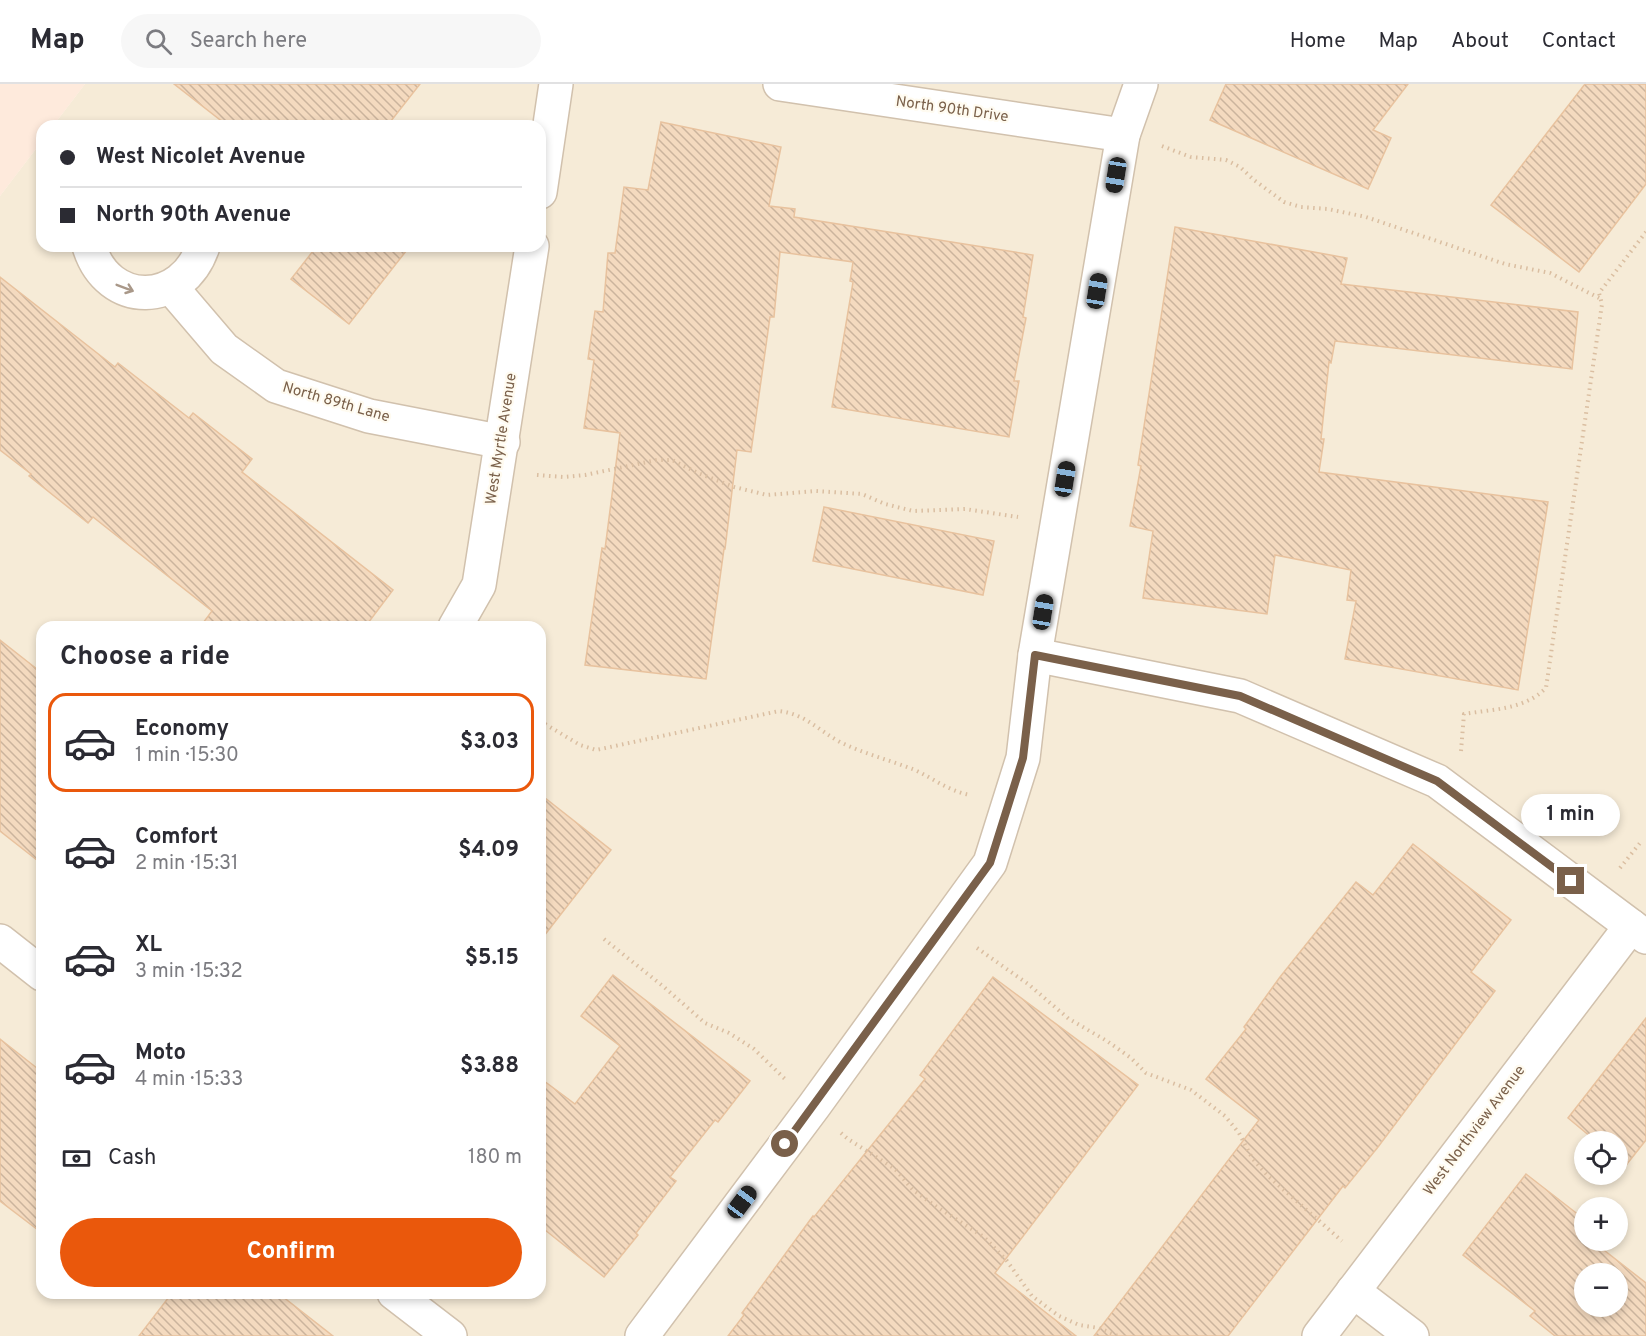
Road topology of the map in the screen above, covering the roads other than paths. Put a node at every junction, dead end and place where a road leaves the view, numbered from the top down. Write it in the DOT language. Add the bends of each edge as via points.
graph roads {
  1 [pos="556,84"];
  2 [pos="780,84"];
  3 [pos="1141,84"];
  4 [pos="1123,135"];
  5 [pos="546,152"];
  6 [pos="91,252"];
  7 [pos="201,252"];
  8 [pos="531,252"];
  9 [pos="171,287"];
  10 [pos="500,457"];
  11 [pos="458,621"];
  12 [pos="1035,655"];
  13 [pos="1638,931"];
  14 [pos="0,941"];
  15 [pos="36,969"];
  16 [pos="1361,1281"];
  17 [pos="402,1299"];
  18 [pos="450,1336"];
  19 [pos="642,1336"];
  20 [pos="1319,1336"];
  21 [pos="1412,1336"];
  1 -- 5 [label="street"];
  2 -- 4 [label="street, North 90th Drive"];
  3 -- 4 [label="street"];
  4 -- 12 [label="street"];
  6 -- 9 [label="street, one-way" via="104,275 118,286 135,292"];
  7 -- 9 [label="street" via="186,276"];
  8 -- 10 [label="street, West Myrtle Avenue"];
  9 -- 10 [label="street, North 89th Lane" via="224,349 276,386"];
  10 -- 11 [label="street, West Myrtle Avenue" via="479,585"];
  12 -- 13 [label="street" via="1240,696 1437,781"];
  12 -- 19 [label="street" via="1023,758 990,863"];
  13 -- 16 [label="street, West Northview Avenue"];
  14 -- 15 [label="street"];
  16 -- 20 [label="street, West Northview Avenue"];
  16 -- 21 [label="street"];
  17 -- 18 [label="street"];
}
